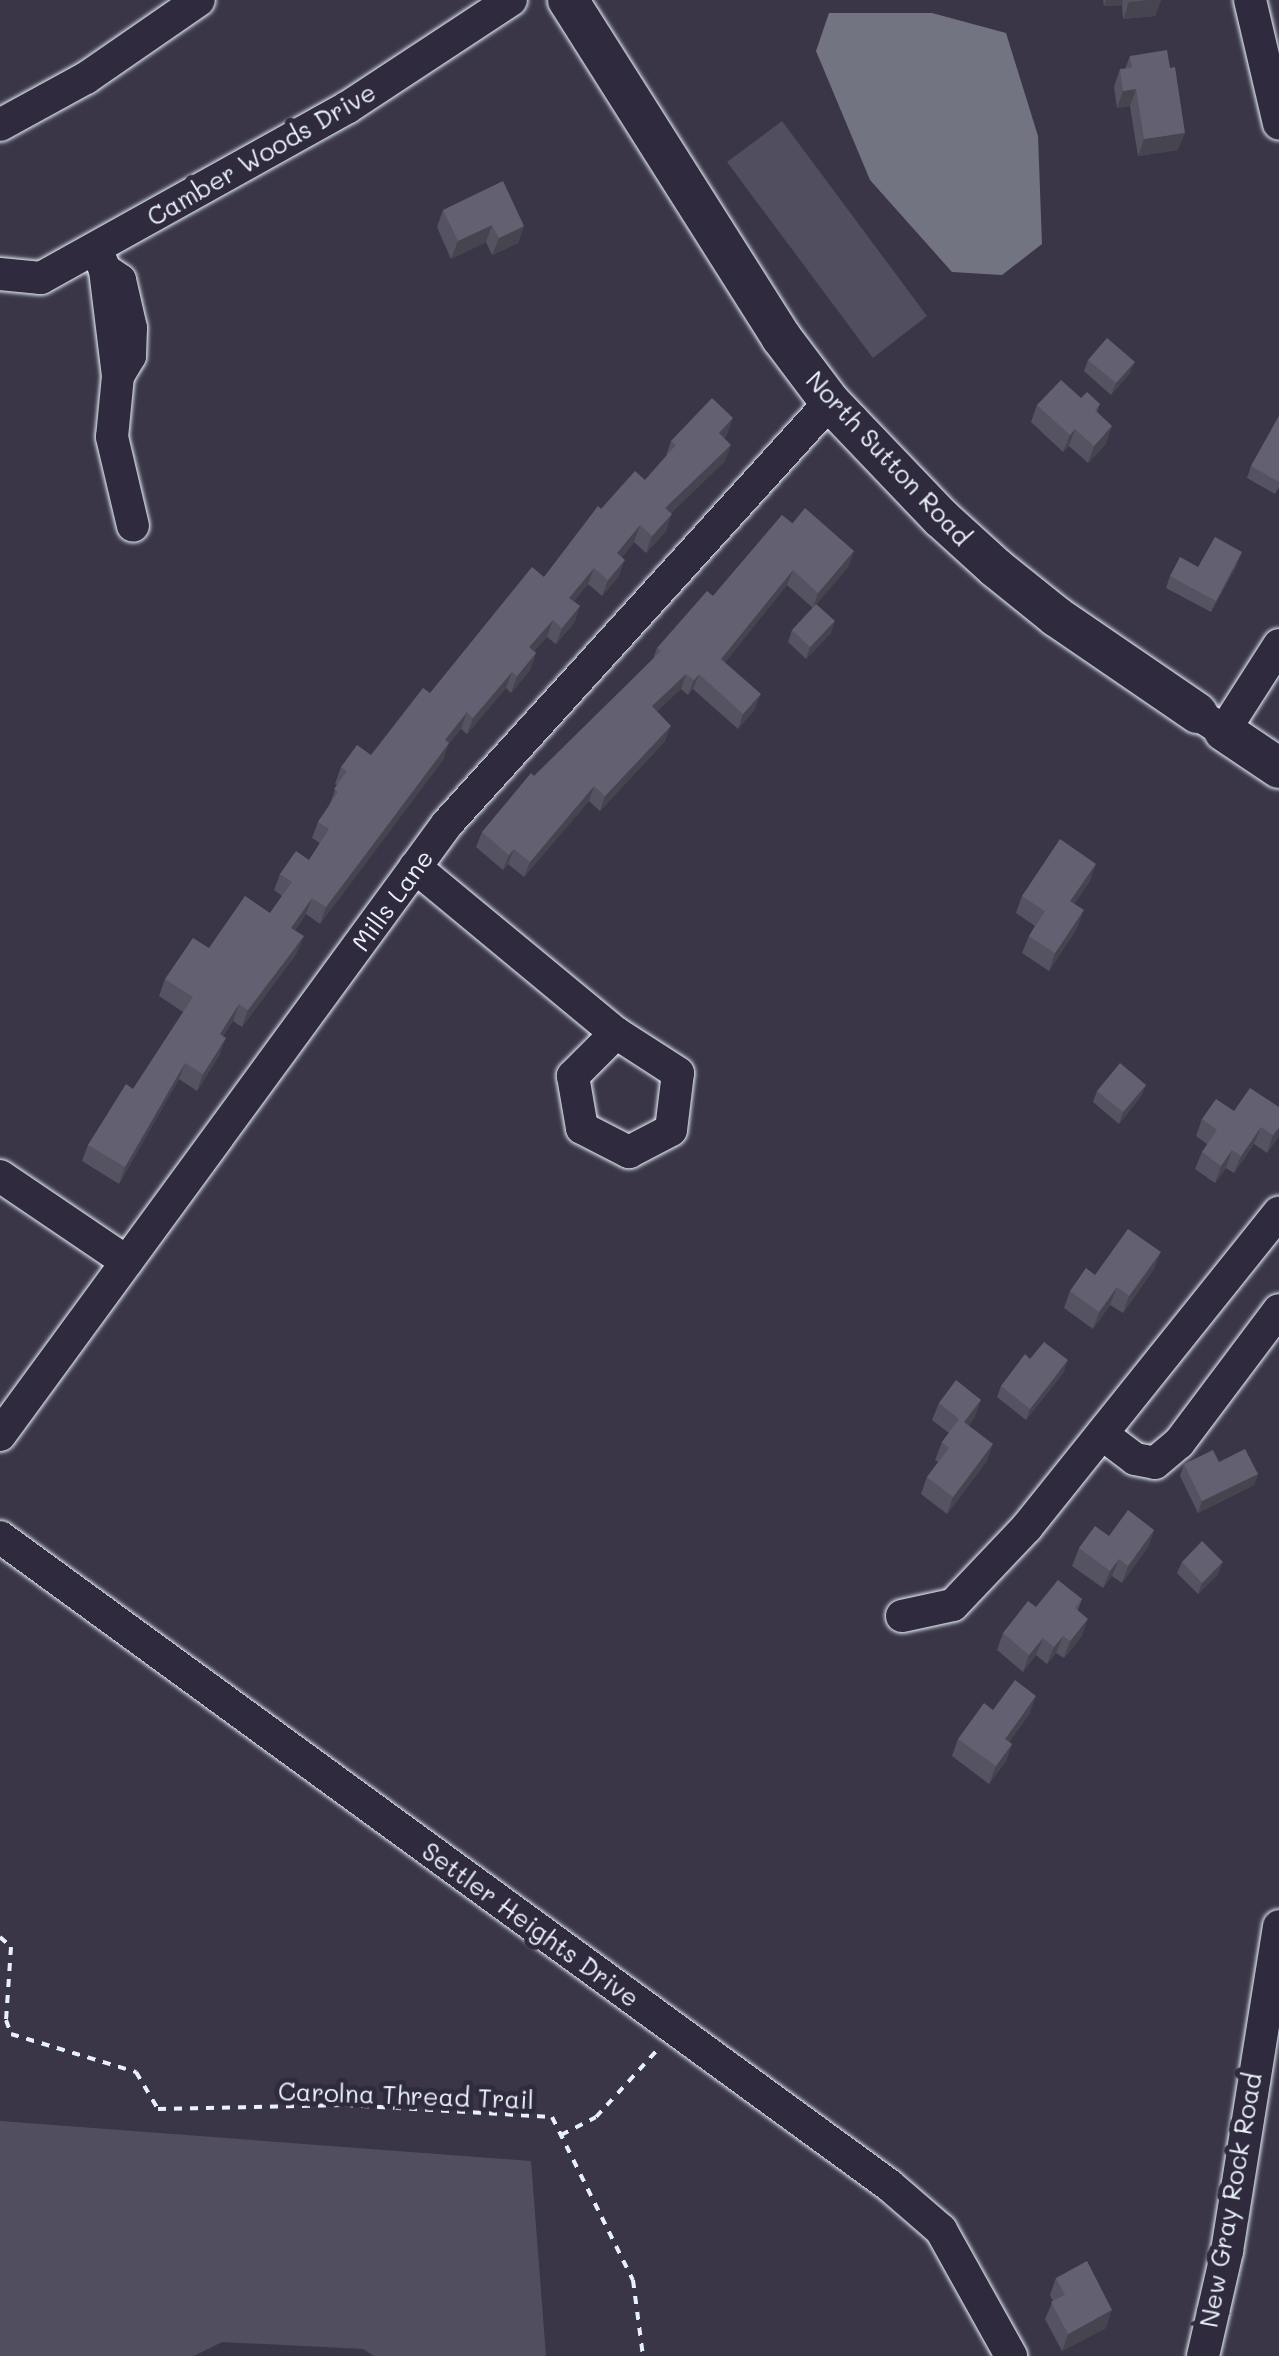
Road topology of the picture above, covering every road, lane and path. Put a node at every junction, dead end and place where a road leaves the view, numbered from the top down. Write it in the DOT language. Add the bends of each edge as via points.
graph roads {
  1 [pos="199,0"];
  2 [pos="511,0"];
  3 [pos="568,0"];
  4 [pos="1250,0"];
  5 [pos="1279,124"];
  6 [pos="0,125"];
  7 [pos="100,259"];
  8 [pos="0,274"];
  9 [pos="830,402"];
  10 [pos="133,526"];
  11 [pos="1279,645"];
  12 [pos="1211,722"];
  13 [pos="1279,768"];
  14 [pos="415,867"];
  15 [pos="616,1034"];
  16 [pos="0,1176"];
  17 [pos="1279,1213"];
  18 [pos="127,1262"];
  19 [pos="1279,1310"];
  20 [pos="1102,1434"];
  21 [pos="0,1436"];
  22 [pos="0,1537"];
  23 [pos="902,1616"];
  24 [pos="1279,1926"];
  25 [pos="0,1937"];
  26 [pos="674,2028"];
  27 [pos="561,2135"];
  28 [pos="643,2356"];
  29 [pos="1011,2356"];
  30 [pos="1203,2356"];
  1 -- 6 [label="street" via="86,78"];
  2 -- 7 [label="street, Camber Woods Drive"];
  3 -- 9 [label="main road, North Sutton Road" via="772,324"];
  4 -- 5 [label="street"];
  7 -- 8 [label="street, Camber Woods Drive" via="41,278"];
  7 -- 10 [label="street" via="123,328 112,437"];
  9 -- 12 [label="main road, North Sutton Road" via="996,568"];
  9 -- 14 [label="street, Mills Lane" via="532,728"];
  11 -- 12 [label="street"];
  12 -- 13 [label="main road, North Sutton Road"];
  14 -- 15 [label="street"];
  14 -- 18 [label="street, Mills Lane"];
  16 -- 18 [label="street"];
  17 -- 20 [label="street"];
  18 -- 21 [label="street, Mills Lane"];
  19 -- 20 [label="street" via="1179,1443 1155,1462 1135,1459"];
  20 -- 23 [label="street" via="953,1605"];
  22 -- 26 [label="street, Settler Heights Drive"];
  24 -- 30 [label="street, New Gray Rock Road" via="1227,2251"];
  25 -- 27 [label="path, Carolna Thread Trail" via="10,1947 11,2034 136,2072 158,2108 345,2106 552,2117"];
  26 -- 27 [label="path" via="606,2107"];
  26 -- 29 [label="street, Settler Heights Drive" via="941,2230"];
  27 -- 28 [label="path, Carolna Thread Trail" via="633,2280"];
}
